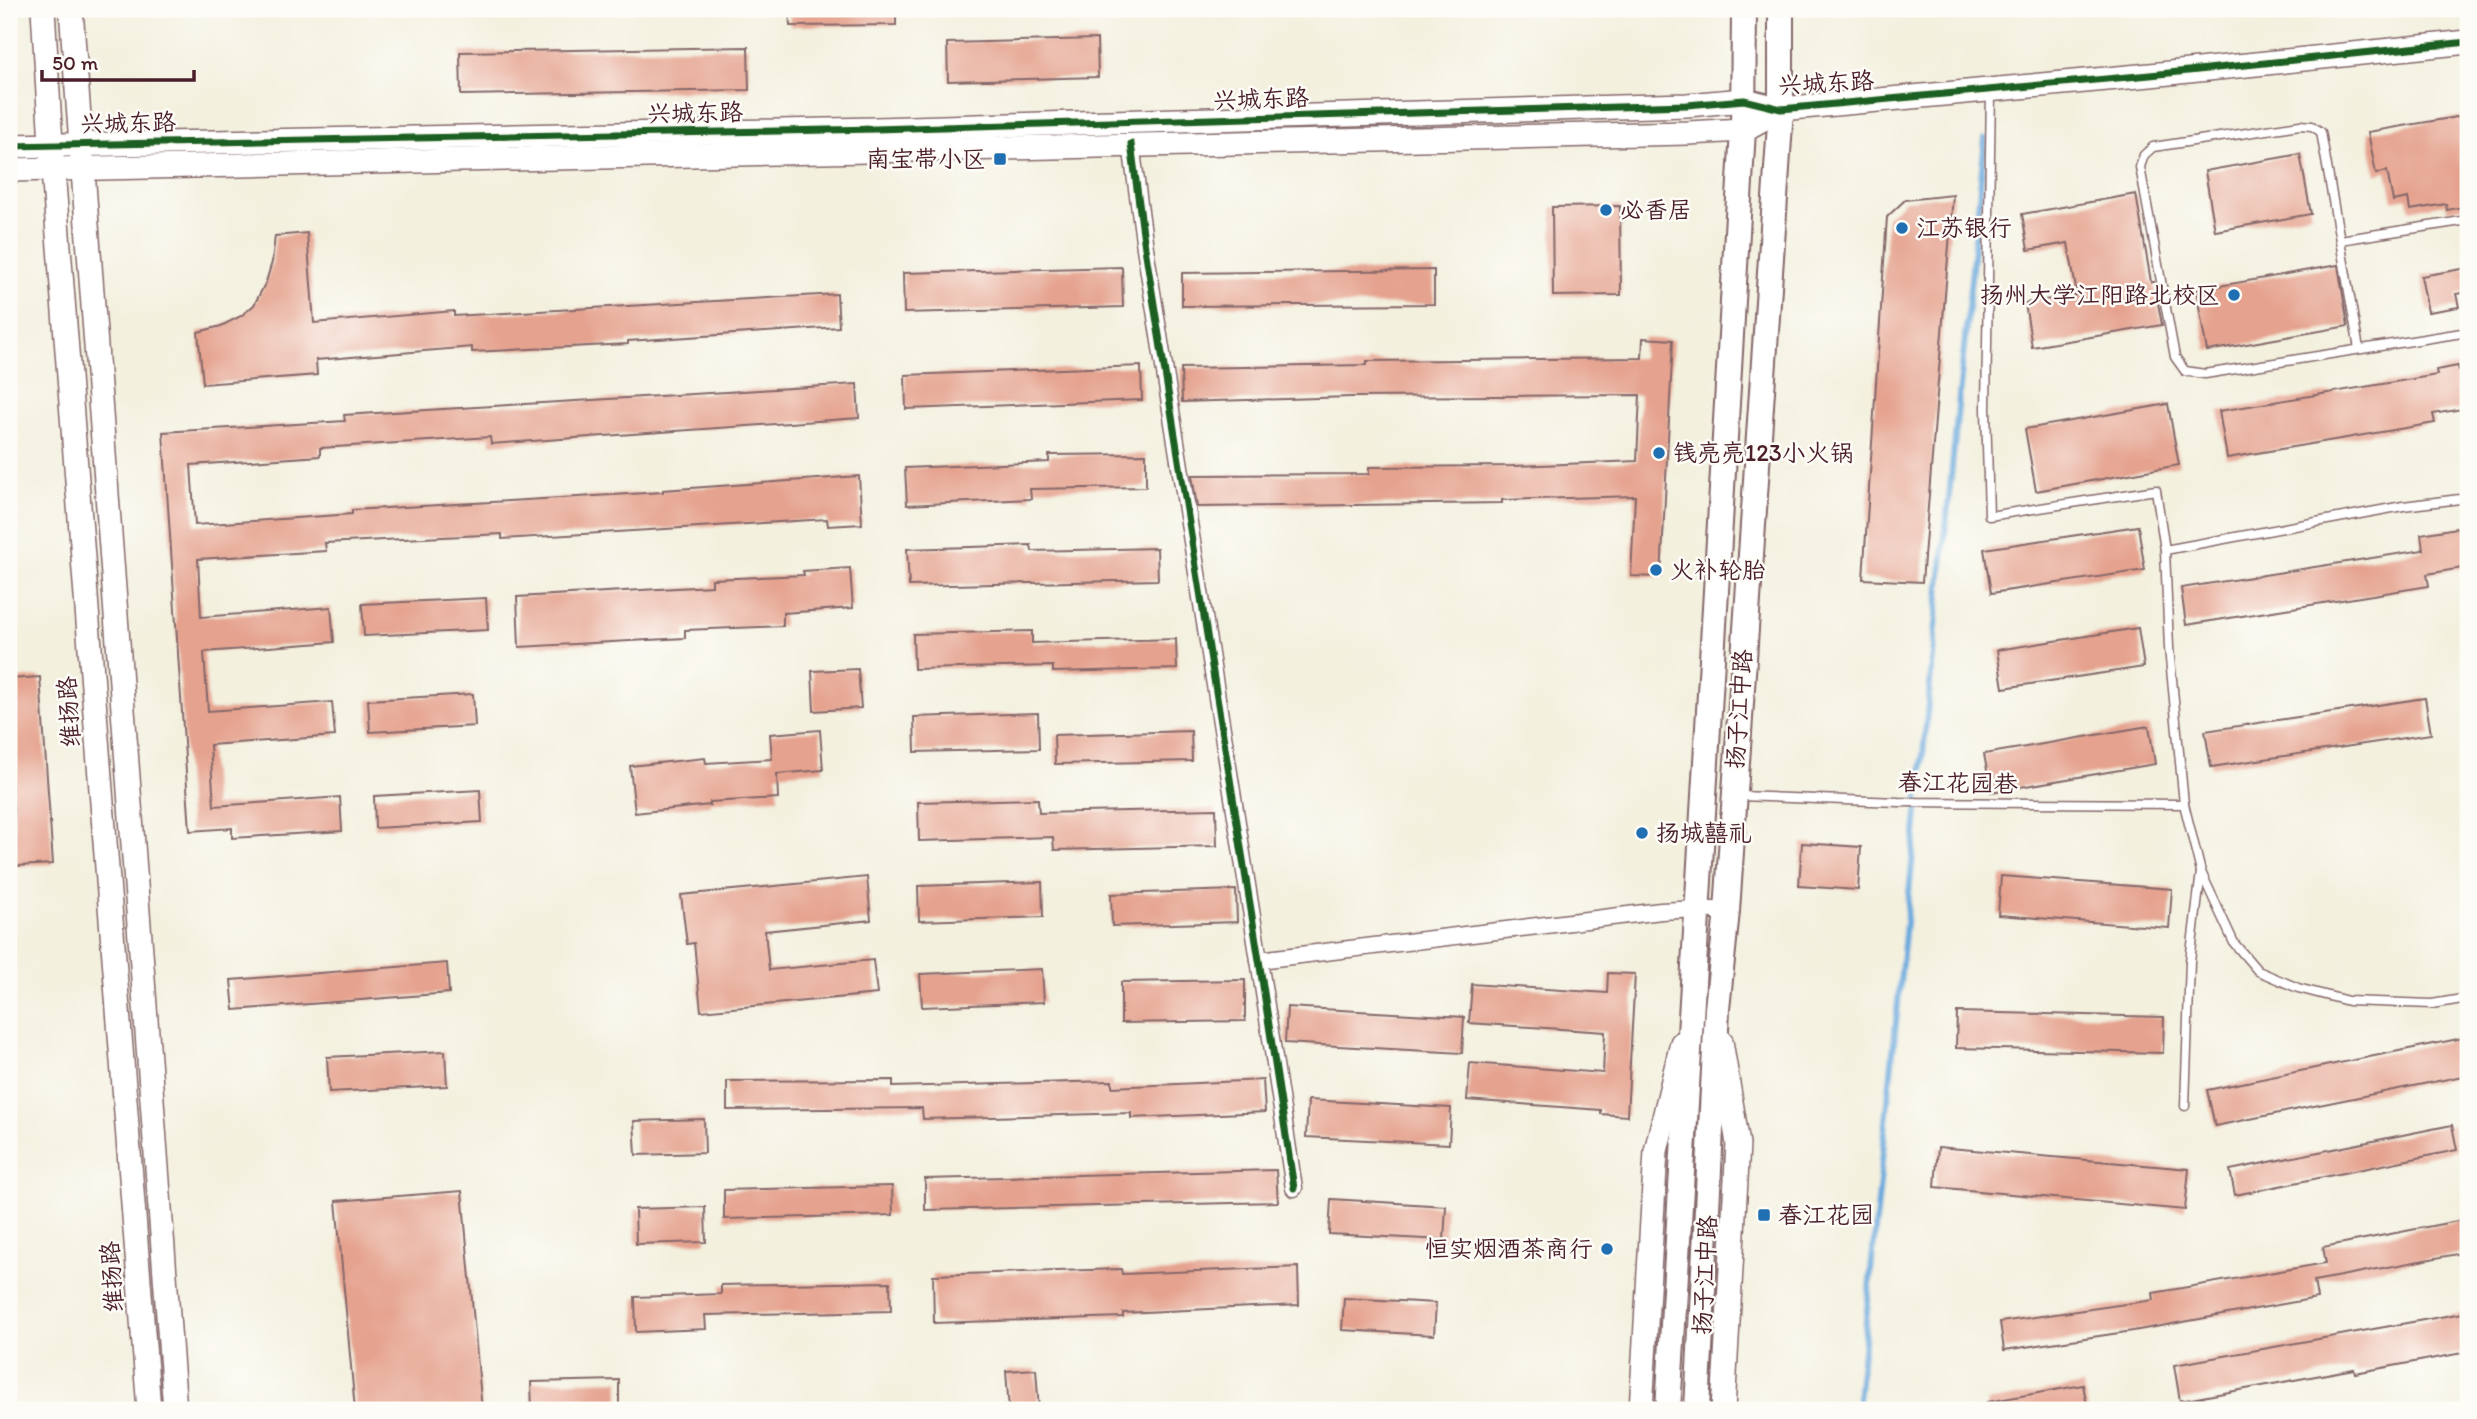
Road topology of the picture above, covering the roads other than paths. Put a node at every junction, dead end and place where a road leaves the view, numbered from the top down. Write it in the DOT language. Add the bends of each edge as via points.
graph roads {
  1 [pos="43,9"];
  2 [pos="71,9"];
  3 [pos="1744,9"];
  4 [pos="1781,9"];
  5 [pos="2468,41"];
  6 [pos="1991,90"];
  7 [pos="1744,100"];
  8 [pos="1782,109"];
  9 [pos="1743,130"];
  10 [pos="79,143"];
  11 [pos="51,144"];
  12 [pos="1131,144"];
  13 [pos="9,146"];
  14 [pos="9,170"];
  15 [pos="53,170"];
  16 [pos="82,170"];
  17 [pos="2468,220"];
  18 [pos="2340,240"];
  19 [pos="2468,332"];
  20 [pos="2359,349"];
  21 [pos="2468,498"];
  22 [pos="2165,550"];
  23 [pos="1733,796"];
  24 [pos="2184,804"];
  25 [pos="2201,872"];
  26 [pos="1698,909"];
  27 [pos="1727,911"];
  28 [pos="1259,960"];
  29 [pos="2468,998"];
  30 [pos="1717,1009"];
  31 [pos="1690,1010"];
  32 [pos="2185,1106"];
  33 [pos="1294,1188"];
  34 [pos="149,1410"];
  35 [pos="175,1410"];
  36 [pos="1640,1410"];
  37 [pos="1668,1410"];
  38 [pos="1697,1410"];
  39 [pos="1723,1410"];
  1 -- 11 [label="street, 维扬路"];
  2 -- 10 [label="street"];
  3 -- 7 [label="main road, 扬子江中路"];
  4 -- 8 [label="main road, 扬子江中路"];
  5 -- 6 [label="street, 兴城东路"];
  6 -- 8 [label="street, 兴城东路"];
  6 -- 22 [label="lane" via="1986,409 1989,516 2156,491"];
  7 -- 8 [label="street, 兴城东路"];
  7 -- 9 [label="main road, 扬子江中路"];
  7 -- 10 [label="street, 兴城东路" via="1687,106 876,130"];
  8 -- 9 [label="street, 兴城东路"];
  8 -- 23 [label="main road, 扬子江中路"];
  9 -- 12 [label="street, 兴城东路"];
  9 -- 26 [label="main road, 扬子江中路"];
  10 -- 11 [label="street, 兴城东路"];
  10 -- 16 [label="street"];
  11 -- 13 [label="street, 兴城东路"];
  11 -- 15 [label="street, 维扬路"];
  12 -- 16 [label="street, 兴城东路"];
  12 -- 28 [label="street"];
  14 -- 15 [label="street, 兴城东路"];
  15 -- 16 [label="street, 兴城东路"];
  15 -- 34 [label="street, 维扬路"];
  16 -- 35 [label="street"];
  17 -- 18 [label="lane"];
  18 -- 20 [label="lane"];
  18 -- 20 [label="lane" via="2320,132 2312,126 2153,148 2144,155 2140,166 2175,357 2185,371 2205,374"];
  19 -- 20 [label="lane"];
  21 -- 22 [label="lane"];
  22 -- 24 [label="lane"];
  23 -- 24 [label="lane, 春江花园巷"];
  23 -- 27 [label="main road, 扬子江中路"];
  24 -- 25 [label="lane"];
  25 -- 29 [label="lane" via="2234,943 2258,971 2348,1001 2432,1004"];
  25 -- 32 [label="lane" via="2190,961"];
  26 -- 27 [label="street"];
  26 -- 28 [label="street"];
  26 -- 31 [label="main road, 扬子江中路"];
  27 -- 30 [label="main road, 扬子江中路"];
  28 -- 33 [label="street"];
  30 -- 38 [label="main road, 扬子江中路"];
  30 -- 39 [label="street" via="1738,1144"];
  31 -- 36 [label="street" via="1656,1151"];
  31 -- 37 [label="main road, 扬子江中路"];
}
